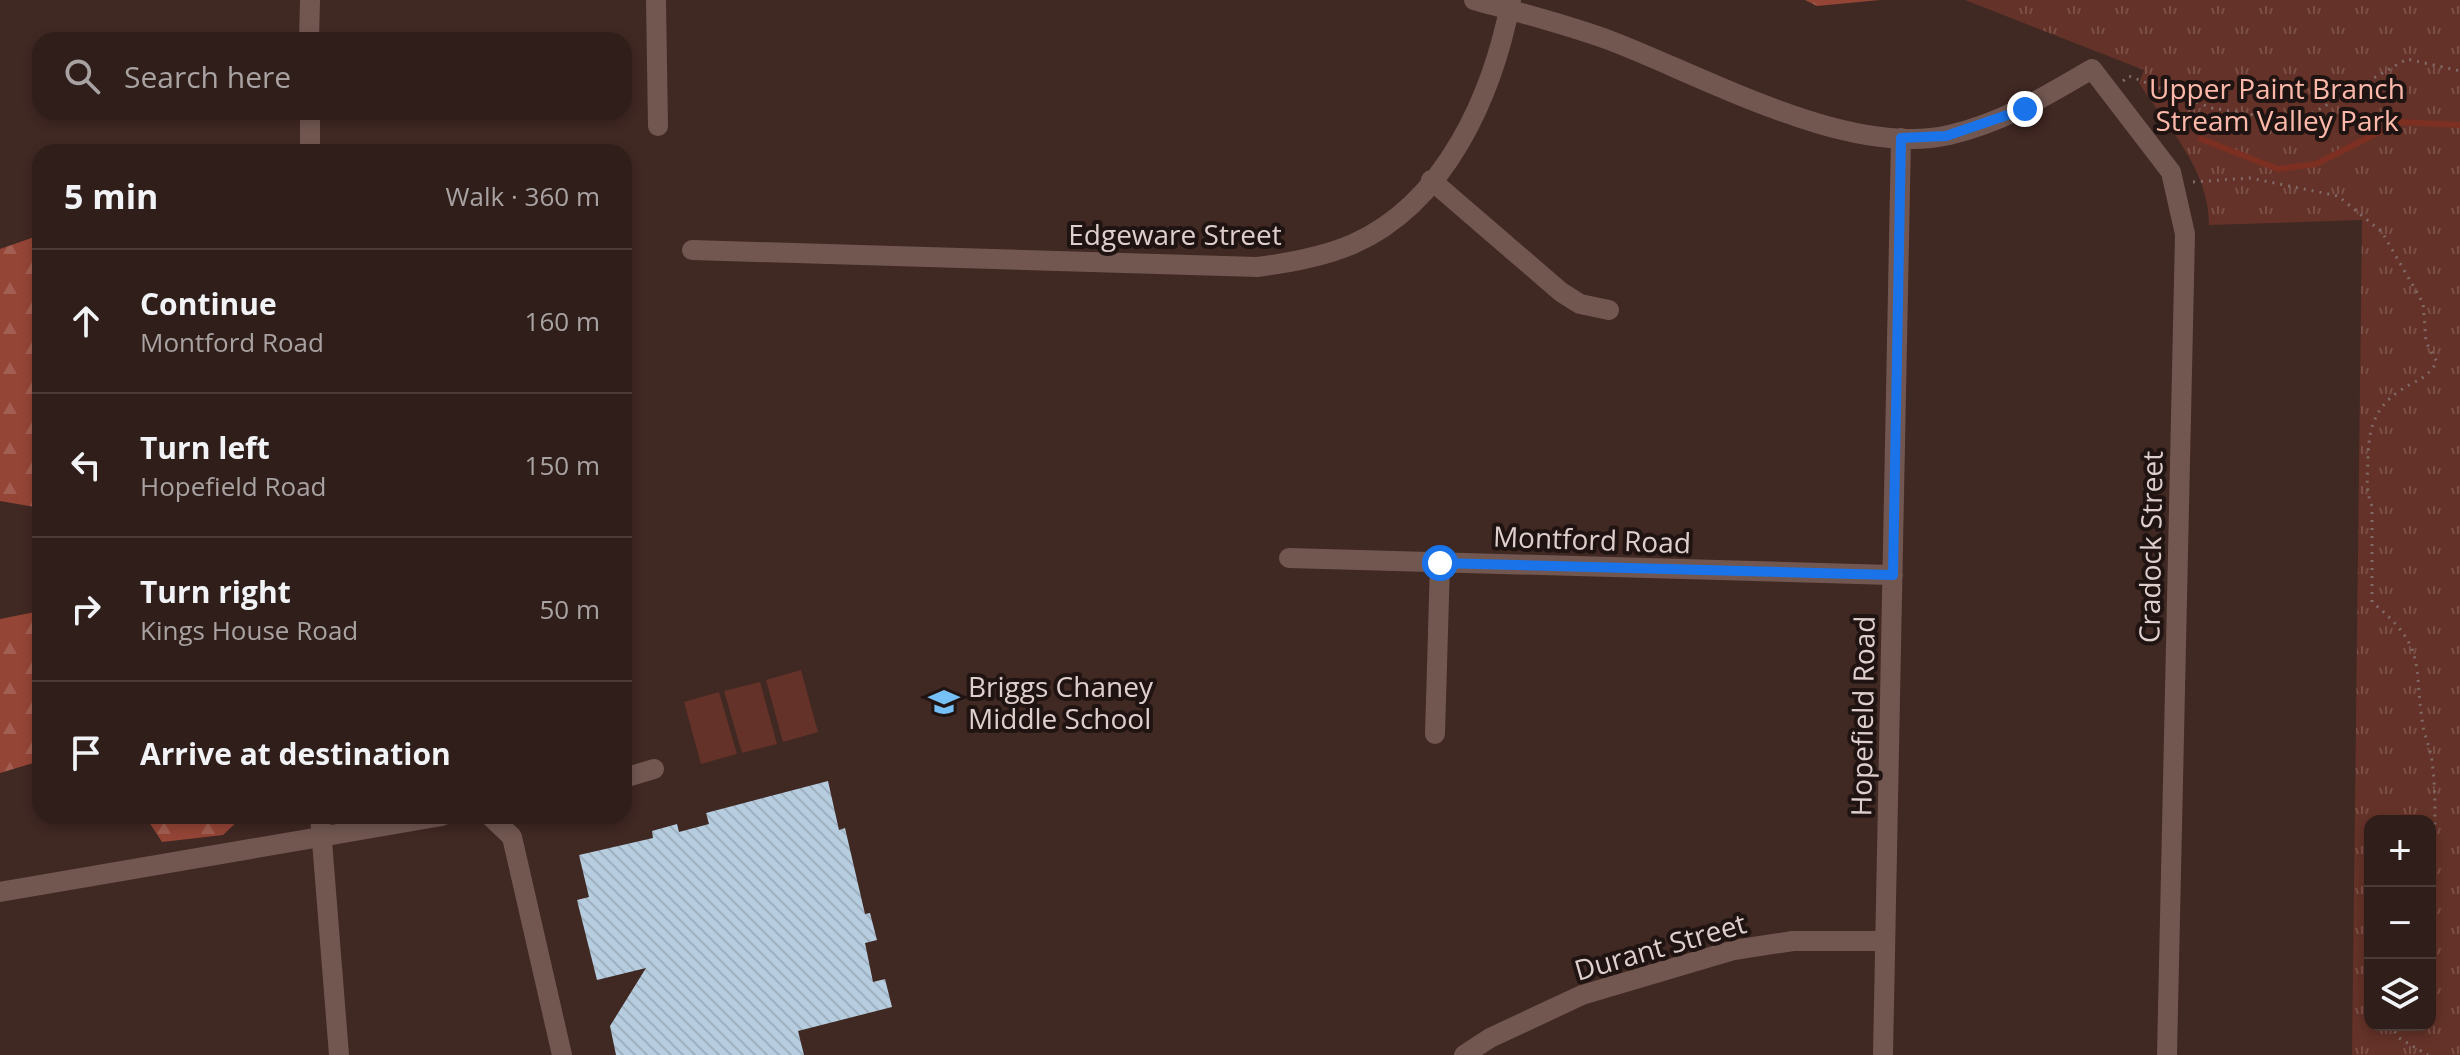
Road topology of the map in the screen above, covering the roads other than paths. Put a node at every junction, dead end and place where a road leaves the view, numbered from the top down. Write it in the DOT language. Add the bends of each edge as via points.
graph roads {
  1 [pos="310,0"];
  2 [pos="656,0"];
  3 [pos="1474,0"];
  4 [pos="1510,5"];
  5 [pos="309,32"];
  6 [pos="310,120"];
  7 [pos="658,126"];
  8 [pos="1901,138"];
  9 [pos="310,144"];
  10 [pos="1431,180"];
  11 [pos="692,250"];
  12 [pos="1609,310"];
  13 [pos="1289,558"];
  14 [pos="1440,563"];
  15 [pos="1893,575"];
  16 [pos="1435,734"];
  17 [pos="654,769"];
  18 [pos="632,776"];
  19 [pos="321,824"];
  20 [pos="399,824"];
  21 [pos="501,824"];
  22 [pos="323,838"];
  23 [pos="0,892"];
  24 [pos="1885,941"];
  25 [pos="339,1055"];
  26 [pos="562,1055"];
  27 [pos="1464,1055"];
  28 [pos="1883,1055"];
  29 [pos="2167,1055"];
  1 -- 5 [label="street"];
  2 -- 7 [label="street"];
  3 -- 4 [label="street"];
  4 -- 8 [label="street" via="1814,123 1858,135"];
  4 -- 10 [label="street, Edgeware Street" via="1482,102 1454,155"];
  6 -- 9 [label="street"];
  8 -- 15 [label="street, Hopefield Road"];
  8 -- 29 [label="street, Cradock Street" via="1946,136 1983,125 2025,109 2092,69 2171,172 2185,234"];
  10 -- 11 [label="street, Edgeware Street" via="1406,209 1354,243 1257,267"];
  10 -- 12 [label="street" via="1561,292 1580,304"];
  13 -- 14 [label="street, Montford Road"];
  14 -- 15 [label="street, Montford Road"];
  14 -- 16 [label="street"];
  15 -- 24 [label="street, Hopefield Road"];
  17 -- 18 [label="street"];
  19 -- 22 [label="street"];
  20 -- 22 [label="street"];
  21 -- 26 [label="street" via="512,837"];
  22 -- 23 [label="street"];
  22 -- 25 [label="street"];
  24 -- 27 [label="street, Durant Street" via="1793,941 1734,950 1582,995"];
  24 -- 28 [label="street, Hopefield Road"];
}
